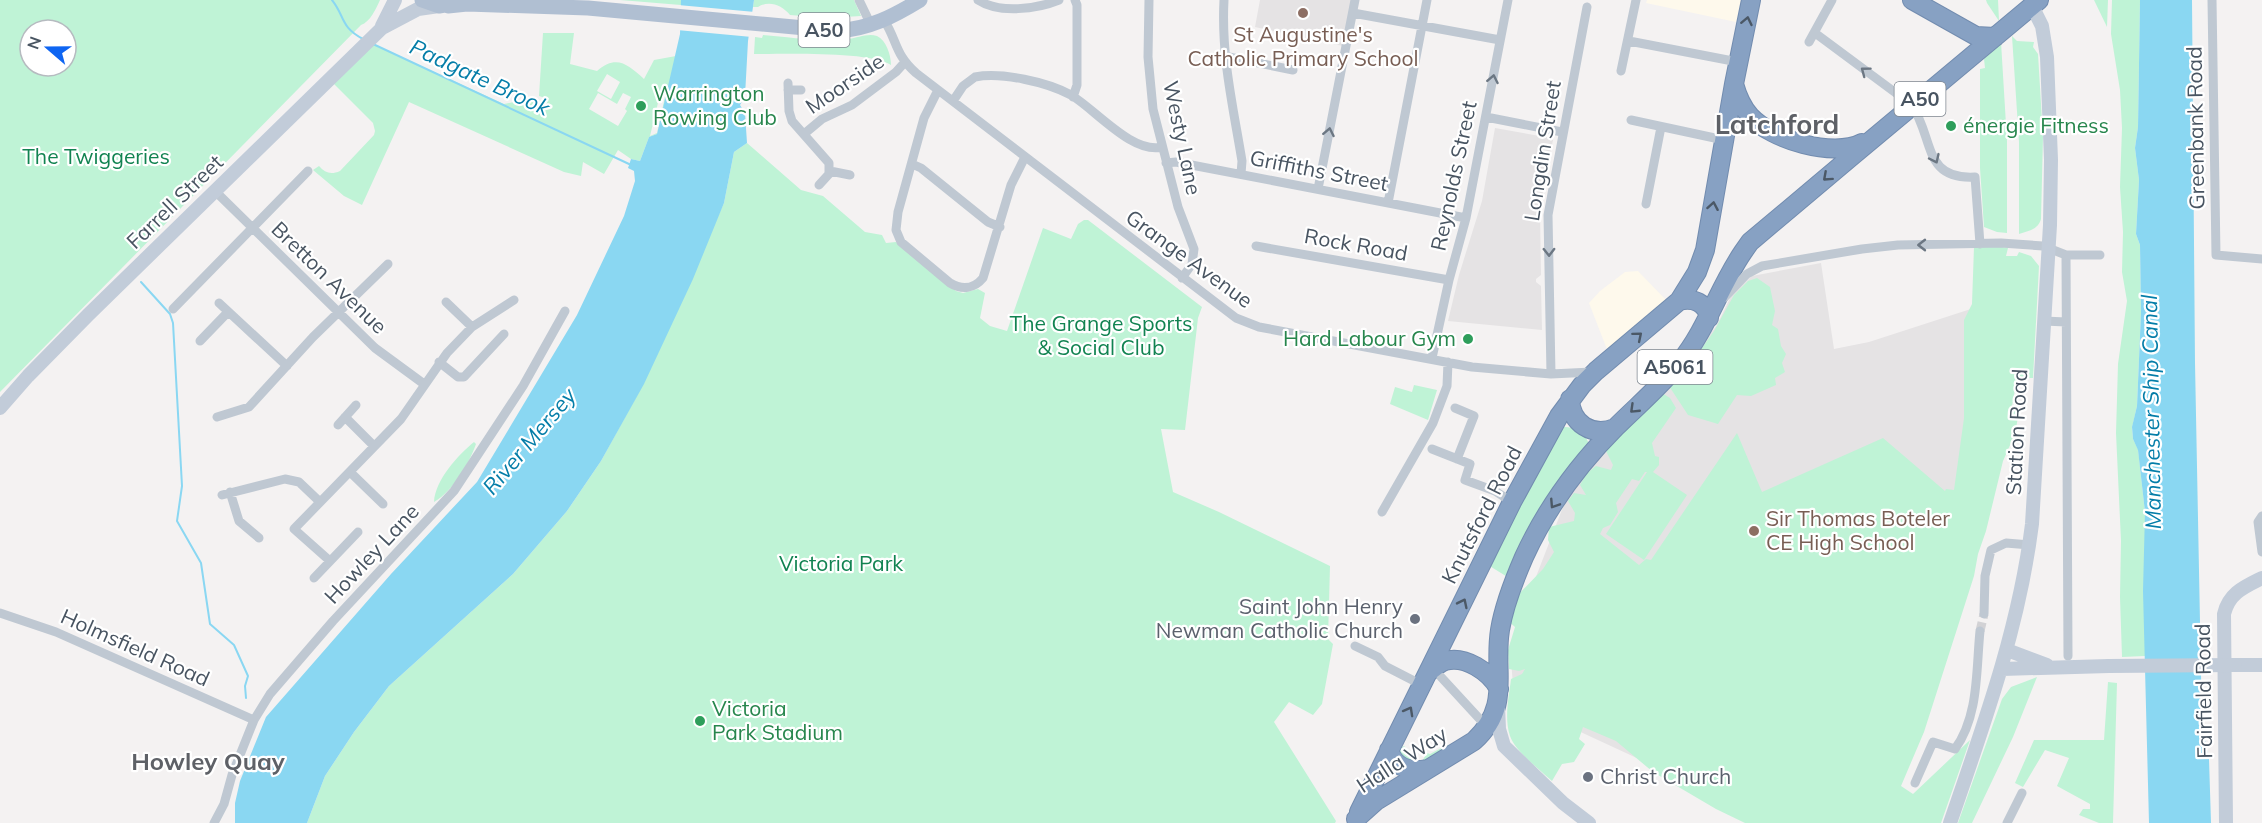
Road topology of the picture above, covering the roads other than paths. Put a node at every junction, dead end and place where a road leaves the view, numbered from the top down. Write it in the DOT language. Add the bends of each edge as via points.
graph roads {
  1 [pos="395,0"];
  2 [pos="422,0"];
  3 [pos="463,0"];
  4 [pos="568,0"];
  5 [pos="859,0"];
  6 [pos="921,0"];
  7 [pos="978,0"];
  8 [pos="1059,0"];
  9 [pos="1075,0"];
  10 [pos="1149,0"];
  11 [pos="1224,0"];
  12 [pos="1355,0"];
  13 [pos="1427,0"];
  14 [pos="1508,0"];
  15 [pos="1636,0"];
  16 [pos="1751,0"];
  17 [pos="1832,0"];
  18 [pos="1912,0"];
  19 [pos="2212,0"];
  20 [pos="443,6"];
  21 [pos="1587,7"];
  22 [pos="588,8"];
  23 [pos="2030,8"];
  24 [pos="1353,13"];
  25 [pos="877,23"];
  26 [pos="1422,26"];
  27 [pos="1964,29"];
  28 [pos="379,30"];
  29 [pos="1815,33"];
  30 [pos="1995,37"];
  31 [pos="1500,40"];
  32 [pos="1629,41"];
  33 [pos="1809,42"];
  34 [pos="1224,56"];
  35 [pos="1968,60"];
  36 [pos="905,62"];
  37 [pos="1738,62"];
  38 [pos="1293,70"];
  39 [pos="1622,71"];
  40 [pos="1734,84"];
  41 [pos="801,90"];
  42 [pos="938,90"];
  43 [pos="1073,96"];
  44 [pos="953,101"];
  45 [pos="1912,105"];
  46 [pos="1486,117"];
  47 [pos="1631,120"];
  48 [pos="1661,127"];
  49 [pos="1562,132"];
  50 [pos="804,134"];
  51 [pos="1872,139"];
  52 [pos="1724,140"];
  53 [pos="1162,147"];
  54 [pos="1025,157"];
  55 [pos="1166,163"];
  56 [pos="912,164"];
  57 [pos="308,171"];
  58 [pos="830,171"];
  59 [pos="1241,174"];
  60 [pos="850,175"];
  61 [pos="819,185"];
  62 [pos="1318,189"];
  63 [pos="215,192"];
  64 [pos="1388,203"];
  65 [pos="1646,204"];
  66 [pos="1466,218"];
  67 [pos="1000,228"];
  68 [pos="252,229"];
  69 [pos="1980,244"];
  70 [pos="1256,246"];
  71 [pos="2048,247"];
  72 [pos="2066,255"];
  73 [pos="2100,255"];
  74 [pos="2262,259"];
  75 [pos="388,264"];
  76 [pos="1182,278"];
  77 [pos="1449,280"];
  78 [pos="514,300"];
  79 [pos="1679,301"];
  80 [pos="447,302"];
  81 [pos="219,303"];
  82 [pos="173,309"];
  83 [pos="565,311"];
  84 [pos="228,312"];
  85 [pos="338,312"];
  86 [pos="1711,315"];
  87 [pos="2044,321"];
  88 [pos="2066,322"];
  89 [pos="472,327"];
  90 [pos="504,334"];
  91 [pos="200,341"];
  92 [pos="1432,358"];
  93 [pos="439,362"];
  94 [pos="1448,362"];
  95 [pos="287,366"];
  96 [pos="1596,371"];
  97 [pos="1551,374"];
  98 [pos="424,384"];
  99 [pos="1570,399"];
  100 [pos="356,405"];
  101 [pos="0,408"];
  102 [pos="1455,408"];
  103 [pos="218,417"];
  104 [pos="345,417"];
  105 [pos="338,425"];
  106 [pos="1615,428"];
  107 [pos="1550,432"];
  108 [pos="374,446"];
  109 [pos="1432,449"];
  110 [pos="1588,457"];
  111 [pos="1457,459"];
  112 [pos="350,472"];
  113 [pos="320,502"];
  114 [pos="1512,502"];
  115 [pos="383,504"];
  116 [pos="1382,512"];
  117 [pos="2262,516"];
  118 [pos="358,532"];
  119 [pos="259,538"];
  120 [pos="2030,545"];
  121 [pos="2262,552"];
  122 [pos="330,561"];
  123 [pos="314,578"];
  124 [pos="2262,578"];
  125 [pos="0,613"];
  126 [pos="1984,614"];
  127 [pos="1980,631"];
  128 [pos="1355,646"];
  129 [pos="2007,650"];
  130 [pos="2068,656"];
  131 [pos="2262,665"];
  132 [pos="2050,666"];
  133 [pos="2002,669"];
  134 [pos="1431,678"];
  135 [pos="1499,695"];
  136 [pos="254,720"];
  137 [pos="1487,727"];
  138 [pos="1474,741"];
  139 [pos="1504,746"];
  140 [pos="1389,750"];
  141 [pos="1427,769"];
  142 [pos="1915,783"];
  143 [pos="2022,793"];
  144 [pos="1354,821"];
  145 [pos="214,823"];
  146 [pos="1589,823"];
  147 [pos="1950,823"];
  148 [pos="2007,823"];
  149 [pos="2226,823"];
  1 -- 28 [label="main road, Farrell Street"];
  2 -- 20 [label="main road, A50"];
  3 -- 20 [label="main road"];
  4 -- 22 [label="main road, A50"];
  5 -- 25 [label="street, Grange Avenue"];
  6 -- 25 [label="main road, A50"];
  7 -- 8 [label="street" via="987,5 1030,7"];
  9 -- 43 [label="street" via="1077,85"];
  10 -- 53 [label="street, Westy Lane" via="1148,57"];
  11 -- 34 [label="street"];
  12 -- 24 [label="street"];
  13 -- 26 [label="street"];
  14 -- 31 [label="street, Reynolds Street"];
  15 -- 32 [label="street"];
  37 -- 16 [label="highway, one-way"];
  17 -- 29 [label="street"];
  18 -- 27 [label="highway"];
  19 -- 74 [label="street, Greenbank Road" via="2216,255"];
  20 -- 22 [label="main road, A50"];
  20 -- 28 [label="main road, Farrell Street" via="418,9"];
  21 -- 49 [label="street, Longdin Street"];
  22 -- 25 [label="main road, A50" via="837,31"];
  23 -- 30 [label="highway, A50"];
  23 -- 71 [label="main road, Station Road" via="2042,33 2047,57 2051,133"];
  24 -- 26 [label="street"];
  62 -- 24 [label="street, one-way"];
  25 -- 36 [label="street, Grange Avenue" via="893,34 896,49"];
  26 -- 31 [label="street"];
  26 -- 64 [label="street"];
  27 -- 30 [label="highway" via="1976,36"];
  27 -- 35 [label="highway, A50" via="1972,42"];
  28 -- 63 [label="main road, Farrell Street"];
  29 -- 33 [label="street"];
  45 -- 29 [label="street, one-way"];
  30 -- 35 [label="highway, A50"];
  46 -- 31 [label="street, Reynolds Street, one-way"];
  32 -- 37 [label="street"];
  32 -- 39 [label="street"];
  34 -- 38 [label="street"];
  34 -- 59 [label="street"];
  35 -- 45 [label="highway, A50"];
  36 -- 42 [label="street, Grange Avenue"];
  36 -- 50 [label="street, Moorside" via="852,105 822,118"];
  37 -- 40 [label="highway"];
  40 -- 51 [label="highway, A50" via="1751,118 1780,135 1811,146 1839,150"];
  40 -- 52 [label="highway, A5061"];
  41 -- 50 [label="street, Moorside" via="788,87 790,118"];
  42 -- 44 [label="street, Grange Avenue"];
  42 -- 56 [label="street" via="924,118"];
  43 -- 44 [label="street" via="1030,80 980,76 968,82"];
  43 -- 53 [label="street" via="1134,142 1149,148"];
  44 -- 54 [label="street, Grange Avenue"];
  45 -- 51 [label="highway, A50"];
  45 -- 69 [label="street, one-way" via="1940,169 1959,178 1975,177"];
  46 -- 49 [label="street"];
  46 -- 66 [label="street, Reynolds Street"];
  47 -- 48 [label="street"];
  48 -- 52 [label="street"];
  48 -- 65 [label="street"];
  49 -- 97 [label="street, Longdin Street, one-way" via="1548,215"];
  50 -- 58 [label="street, Moorside" via="828,159"];
  51 -- 86 [label="highway, A5061, one-way" via="1750,242 1737,259"];
  79 -- 52 [label="highway, Knutsford Road / A5061, one-way" via="1701,263"];
  53 -- 55 [label="street, Westy Lane"];
  54 -- 67 [label="street" via="1013,179"];
  54 -- 76 [label="street, Grange Avenue"];
  55 -- 59 [label="street, Griffiths Street"];
  55 -- 76 [label="street, Westy Lane" via="1194,249 1192,264"];
  56 -- 67 [label="street"];
  56 -- 67 [label="street" via="896,218 897,236 950,283 963,288 980,282"];
  57 -- 68 [label="street"];
  58 -- 60 [label="street"];
  58 -- 61 [label="street"];
  59 -- 62 [label="street, Griffiths Street"];
  62 -- 64 [label="street, Griffiths Street"];
  63 -- 68 [label="street, Bretton Avenue"];
  63 -- 101 [label="main road, Farrell Street" via="51,351"];
  64 -- 66 [label="street, Griffiths Street"];
  66 -- 77 [label="street, Reynolds Street"];
  68 -- 82 [label="street"];
  68 -- 85 [label="street, Bretton Avenue"];
  69 -- 71 [label="street"];
  69 -- 86 [label="street, one-way" via="1880,247 1762,266 1741,279"];
  70 -- 77 [label="street, Rock Road"];
  71 -- 72 [label="street"];
  71 -- 87 [label="main road, Station Road"];
  72 -- 73 [label="street"];
  72 -- 88 [label="street"];
  75 -- 85 [label="street"];
  76 -- 92 [label="street, Grange Avenue" via="1229,314 1253,326"];
  77 -- 92 [label="street, Reynolds Street"];
  78 -- 89 [label="street"];
  79 -- 86 [label="highway" via="1692,299"];
  96 -- 79 [label="highway, Knutsford Road / A5061, one-way"];
  80 -- 89 [label="street"];
  81 -- 84 [label="street"];
  83 -- 136 [label="street, Howley Lane" via="523,386 454,491 281,680"];
  84 -- 91 [label="street"];
  84 -- 95 [label="street"];
  85 -- 95 [label="street"];
  85 -- 98 [label="street, Bretton Avenue" via="375,348"];
  86 -- 106 [label="highway, A5061, one-way" via="1680,363"];
  87 -- 88 [label="street"];
  87 -- 120 [label="main road, Station Road"];
  88 -- 130 [label="street"];
  89 -- 93 [label="street"];
  90 -- 93 [label="street" via="464,377"];
  92 -- 94 [label="street, Grange Avenue"];
  93 -- 98 [label="street"];
  94 -- 97 [label="street, Grange Avenue"];
  94 -- 116 [label="street" via="1447,383 1433,423"];
  95 -- 103 [label="street" via="249,407"];
  96 -- 97 [label="street, Grange Avenue"];
  96 -- 99 [label="highway, Knutsford Road / A5061"];
  97 -- 99 [label="street" via="1566,382"];
  98 -- 108 [label="street" via="401,419"];
  99 -- 106 [label="highway" via="1581,425 1600,431"];
  99 -- 107 [label="highway, Knutsford Road / A5061"];
  100 -- 104 [label="street"];
  102 -- 111 [label="street" via="1474,416"];
  104 -- 105 [label="street"];
  104 -- 108 [label="street"];
  106 -- 110 [label="highway, A5061"];
  107 -- 110 [label="highway" via="1566,427 1582,432 1590,447"];
  107 -- 114 [label="highway, Knutsford Road / A5061"];
  108 -- 112 [label="street"];
  109 -- 111 [label="street"];
  110 -- 135 [label="highway, A5061, one-way" via="1546,517 1514,581 1500,630"];
  111 -- 114 [label="street" via="1470,464 1465,480"];
  112 -- 113 [label="street"];
  112 -- 115 [label="street"];
  113 -- 119 [label="street" via="299,482 285,479 226,494 239,521"];
  113 -- 122 [label="street" via="294,529"];
  134 -- 114 [label="highway, Knutsford Road / A5061, one-way"];
  117 -- 121 [label="street" via="2258,522"];
  118 -- 122 [label="street"];
  120 -- 126 [label="street" via="2006,543 1991,550"];
  120 -- 129 [label="main road, Station Road"];
  122 -- 123 [label="street"];
  124 -- 149 [label="main road, Fairfield Road" via="2232,596 2224,614"];
  125 -- 136 [label="street, Holmsfield Road" via="56,632"];
  127 -- 142 [label="street" via="1974,704 1964,737 1955,749 1933,742"];
  128 -- 134 [label="street" via="1378,657 1385,666"];
  129 -- 132 [label="main road"];
  129 -- 133 [label="main road, Station Road"];
  131 -- 132 [label="main road, bridge"];
  132 -- 133 [label="main road"];
  133 -- 147 [label="main road, Station Road"];
  134 -- 135 [label="highway" via="1446,661 1465,662 1487,674"];
  134 -- 137 [label="street"];
  140 -- 134 [label="highway, Knutsford Road / A5061, one-way"];
  135 -- 137 [label="highway, A5061"];
  135 -- 139 [label="main road" via="1498,723"];
  136 -- 145 [label="street, Howley Lane"];
  137 -- 138 [label="highway, Halla Way / A5061"];
  138 -- 139 [label="main road, Halla Way" via="1489,740"];
  138 -- 141 [label="highway, Halla Way / A5061"];
  139 -- 146 [label="main road"];
  140 -- 141 [label="highway" via="1394,761 1404,768"];
  140 -- 144 [label="highway, Knutsford Road / A5061"];
  141 -- 144 [label="highway, Halla Way / A5061" via="1376,801"];
  143 -- 148 [label="street"];
}
